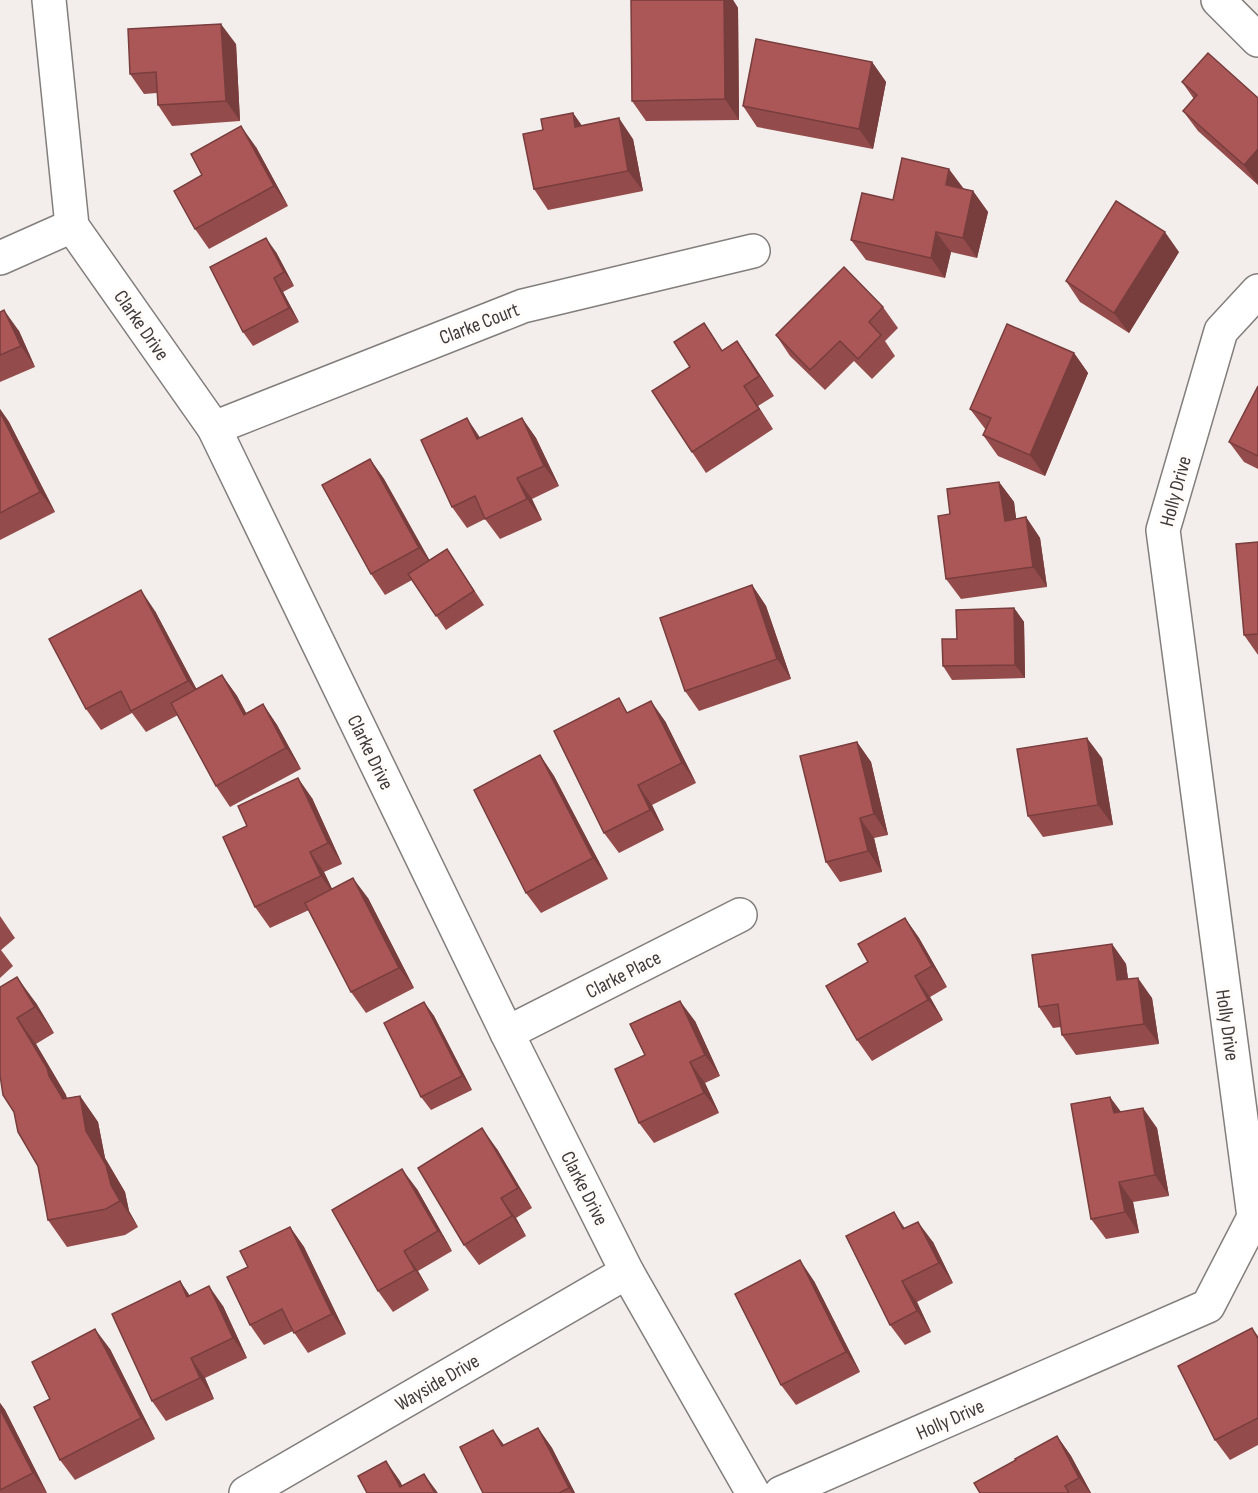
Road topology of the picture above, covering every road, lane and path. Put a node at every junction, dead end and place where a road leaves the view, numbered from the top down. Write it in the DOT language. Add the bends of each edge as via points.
graph roads {
  1 [pos="49,0"];
  2 [pos="1218,0"];
  3 [pos="1253,36"];
  4 [pos="72,226"];
  5 [pos="753,250"];
  6 [pos="0,258"];
  7 [pos="1258,291"];
  8 [pos="214,428"];
  9 [pos="740,915"];
  10 [pos="507,1033"];
  11 [pos="627,1272"];
  12 [pos="246,1493"];
  13 [pos="753,1493"];
  14 [pos="781,1493"];
  1 -- 4 [label="street, Clarke Drive"];
  2 -- 3 [label="street"];
  4 -- 6 [label="street"];
  4 -- 8 [label="street, Clarke Drive"];
  5 -- 8 [label="street, Clarke Court" via="523,306"];
  7 -- 14 [label="street, Holly Drive" via="1221,331 1163,530 1254,1217 1208,1306"];
  8 -- 10 [label="street, Clarke Drive"];
  9 -- 10 [label="street, Clarke Place"];
  10 -- 11 [label="street, Clarke Drive"];
  11 -- 12 [label="street, Wayside Drive"];
  11 -- 13 [label="street, Clarke Drive"];
}
